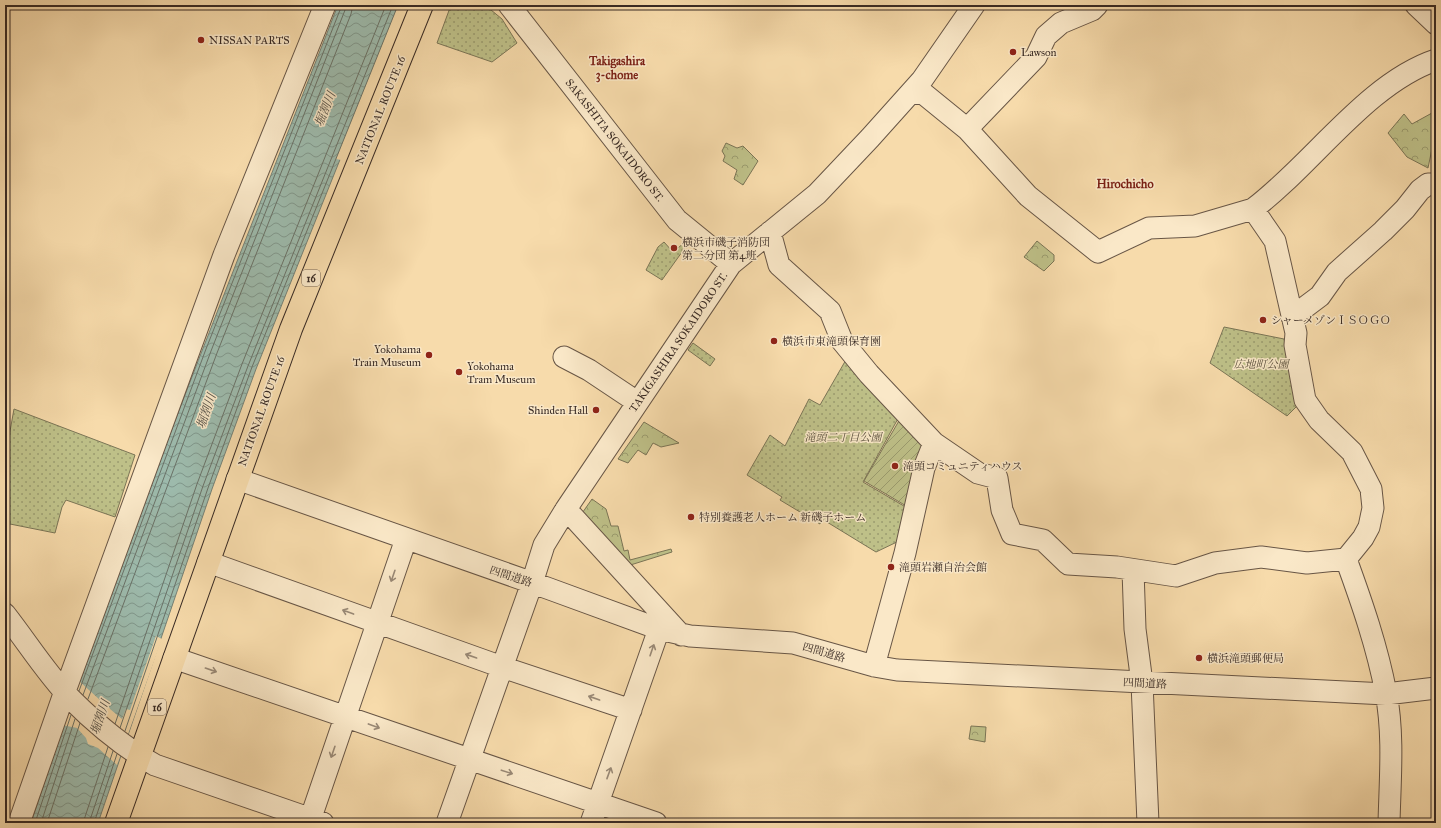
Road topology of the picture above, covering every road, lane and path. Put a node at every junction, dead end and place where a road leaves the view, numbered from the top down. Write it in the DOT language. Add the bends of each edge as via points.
graph roads {
  1 [pos="325,5"];
  2 [pos="422,5"];
  3 [pos="509,5"];
  4 [pos="974,5"];
  5 [pos="1097,5"];
  6 [pos="1416,5"];
  7 [pos="1436,24"];
  8 [pos="1436,60"];
  9 [pos="913,92"];
  10 [pos="967,130"];
  11 [pos="1436,184"];
  12 [pos="1253,209"];
  13 [pos="770,232"];
  14 [pos="731,264"];
  15 [pos="1292,317"];
  16 [pos="564,357"];
  17 [pos="637,402"];
  18 [pos="934,443"];
  19 [pos="236,479"];
  20 [pos="566,509"];
  21 [pos="406,539"];
  22 [pos="1346,559"];
  23 [pos="208,562"];
  24 [pos="1133,570"];
  25 [pos="532,583"];
  26 [pos="5,614"];
  27 [pos="377,623"];
  28 [pos="659,629"];
  29 [pos="681,635"];
  30 [pos="174,658"];
  31 [pos="874,666"];
  32 [pos="502,667"];
  33 [pos="1142,683"];
  34 [pos="1436,688"];
  35 [pos="1386,694"];
  36 [pos="68,695"];
  37 [pos="631,710"];
  38 [pos="346,716"];
  39 [pos="132,751"];
  40 [pos="470,760"];
  41 [pos="599,802"];
  42 [pos="314,822"];
  43 [pos="19,823"];
  44 [pos="116,823"];
  45 [pos="447,823"];
  46 [pos="591,823"];
  47 [pos="656,823"];
  48 [pos="1148,823"];
  49 [pos="1389,823"];
  1 -- 36 [label="street" via="224,255"];
  2 -- 19 [label="highway, NATIONAL ROUTE 16 / 16" via="291,329"];
  3 -- 14 [label="street, SAKASHITA SOKAIDORO ST." via="677,220"];
  4 -- 9 [label="street, TAKIGASHIRA SOKAIDORO ST."];
  5 -- 10 [label="street" via="1092,10 1061,23 1046,36 1036,57"];
  6 -- 7 [label="street"];
  8 -- 12 [label="street" via="1414,69 1358,110 1276,191"];
  9 -- 10 [label="street" via="924,94"];
  9 -- 13 [label="street, TAKIGASHIRA SOKAIDORO ST." via="817,194"];
  10 -- 12 [label="street" via="1028,196 1098,252 1149,228 1195,226"];
  11 -- 15 [label="street" via="1428,184 1420,190 1383,231 1337,272 1320,296"];
  12 -- 15 [label="street" via="1275,241"];
  13 -- 14 [label="street, TAKIGASHIRA SOKAIDORO ST."];
  13 -- 18 [label="street" via="779,265 830,311 842,341 869,374"];
  14 -- 17 [label="street, TAKIGASHIRA SOKAIDORO ST."];
  15 -- 22 [label="street" via="1305,400 1319,420 1352,452 1371,489 1373,508 1368,527 1363,538"];
  16 -- 17 [label="street" via="589,370"];
  17 -- 20 [label="street, TAKIGASHIRA SOKAIDORO ST."];
  18 -- 24 [label="street" via="978,473 997,478 1002,510 1012,534 1043,540 1068,564"];
  18 -- 31 [label="street" via="924,468 905,553"];
  19 -- 21 [label="street, 四間道路"];
  19 -- 23 [label="highway, NATIONAL ROUTE 16 / 16"];
  20 -- 25 [label="street, TAKIGASHIRA SOKAIDORO ST." via="544,545"];
  20 -- 29 [label="street"];
  21 -- 25 [label="street, 四間道路"];
  21 -- 27 [label="street, one-way"];
  22 -- 24 [label="street" via="1307,563 1261,557 1215,563 1176,576"];
  22 -- 35 [label="street" via="1369,622"];
  27 -- 23 [label="street, one-way"];
  23 -- 30 [label="highway, NATIONAL ROUTE 16 / 16"];
  24 -- 33 [label="street" via="1135,629"];
  25 -- 28 [label="street, 四間道路"];
  25 -- 32 [label="street, TAKIGASHIRA SOKAIDORO ST."];
  26 -- 36 [label="street"];
  32 -- 27 [label="street, one-way"];
  27 -- 38 [label="street"];
  28 -- 29 [label="street, 四間道路"];
  37 -- 28 [label="street, one-way"];
  29 -- 31 [label="street, 四間道路" via="793,643"];
  30 -- 38 [label="street, one-way"];
  30 -- 39 [label="highway, NATIONAL ROUTE 16 / 16"];
  31 -- 33 [label="street, 四間道路" via="897,670"];
  37 -- 32 [label="street, one-way"];
  32 -- 40 [label="street, TAKIGASHIRA SOKAIDORO ST."];
  33 -- 35 [label="street, 四間道路"];
  33 -- 48 [label="street"];
  34 -- 35 [label="street, 四間道路"];
  35 -- 49 [label="street" via="1390,738"];
  36 -- 39 [label="street"];
  36 -- 43 [label="street"];
  41 -- 37 [label="street, one-way"];
  38 -- 40 [label="street, one-way"];
  38 -- 42 [label="street, one-way"];
  39 -- 42 [label="street" via="155,766"];
  39 -- 44 [label="highway, NATIONAL ROUTE 16 / 16"];
  40 -- 41 [label="street, one-way"];
  40 -- 45 [label="street, TAKIGASHIRA SOKAIDORO ST."];
  41 -- 46 [label="street"];
  41 -- 47 [label="street"];
}
